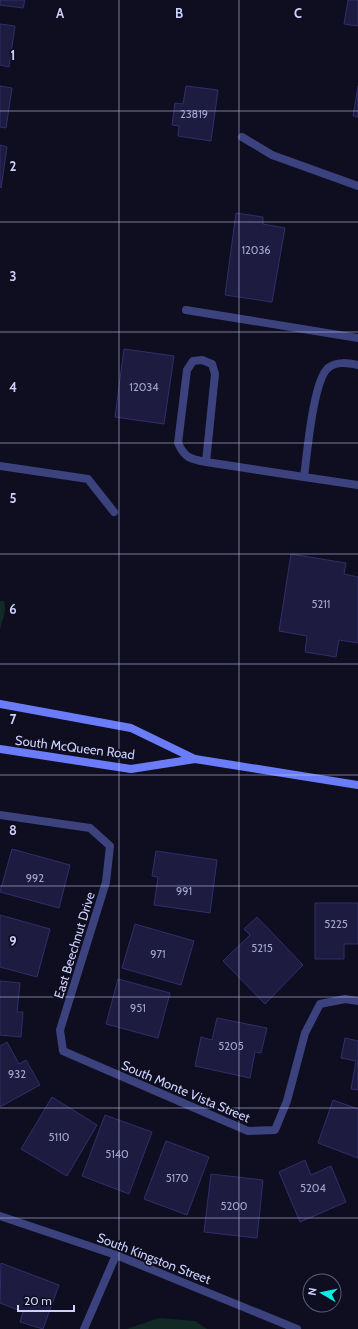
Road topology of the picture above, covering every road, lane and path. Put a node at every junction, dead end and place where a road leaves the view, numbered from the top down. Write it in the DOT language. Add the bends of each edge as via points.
graph roads {
  1 [pos="242,137"];
  2 [pos="358,186"];
  3 [pos="186,310"];
  4 [pos="358,338"];
  5 [pos="358,365"];
  6 [pos="206,462"];
  7 [pos="0,466"];
  8 [pos="304,477"];
  9 [pos="358,485"];
  10 [pos="114,512"];
  11 [pos="0,704"];
  12 [pos="0,749"];
  13 [pos="195,759"];
  14 [pos="358,785"];
  15 [pos="0,815"];
  16 [pos="358,1001"];
  17 [pos="64,1051"];
  18 [pos="0,1216"];
  19 [pos="116,1255"];
  20 [pos="84,1329"];
  21 [pos="297,1329"];
  1 -- 2 [label="street" via="272,155"];
  3 -- 4 [label="street"];
  5 -- 8 [label="street" via="342,362 328,368 317,388"];
  6 -- 6 [label="street" via="193,460 183,454 178,443 187,370 193,361 202,360 212,364 215,374"];
  6 -- 8 [label="street"];
  7 -- 10 [label="street" via="88,479"];
  8 -- 9 [label="street"];
  11 -- 13 [label="main road, South McQueen Road" via="130,728"];
  12 -- 13 [label="main road, South McQueen Road" via="131,769"];
  13 -- 14 [label="main road, South McQueen Road"];
  15 -- 17 [label="street, East Beechnut Drive" via="90,828 110,846 106,882 60,1030"];
  16 -- 17 [label="street, South Monte Vista Street" via="345,999 320,1004 305,1033 287,1101 276,1130 248,1131"];
  18 -- 19 [label="street, South Kingston Street"];
  19 -- 20 [label="street"];
  19 -- 21 [label="street, South Kingston Street"];
}
